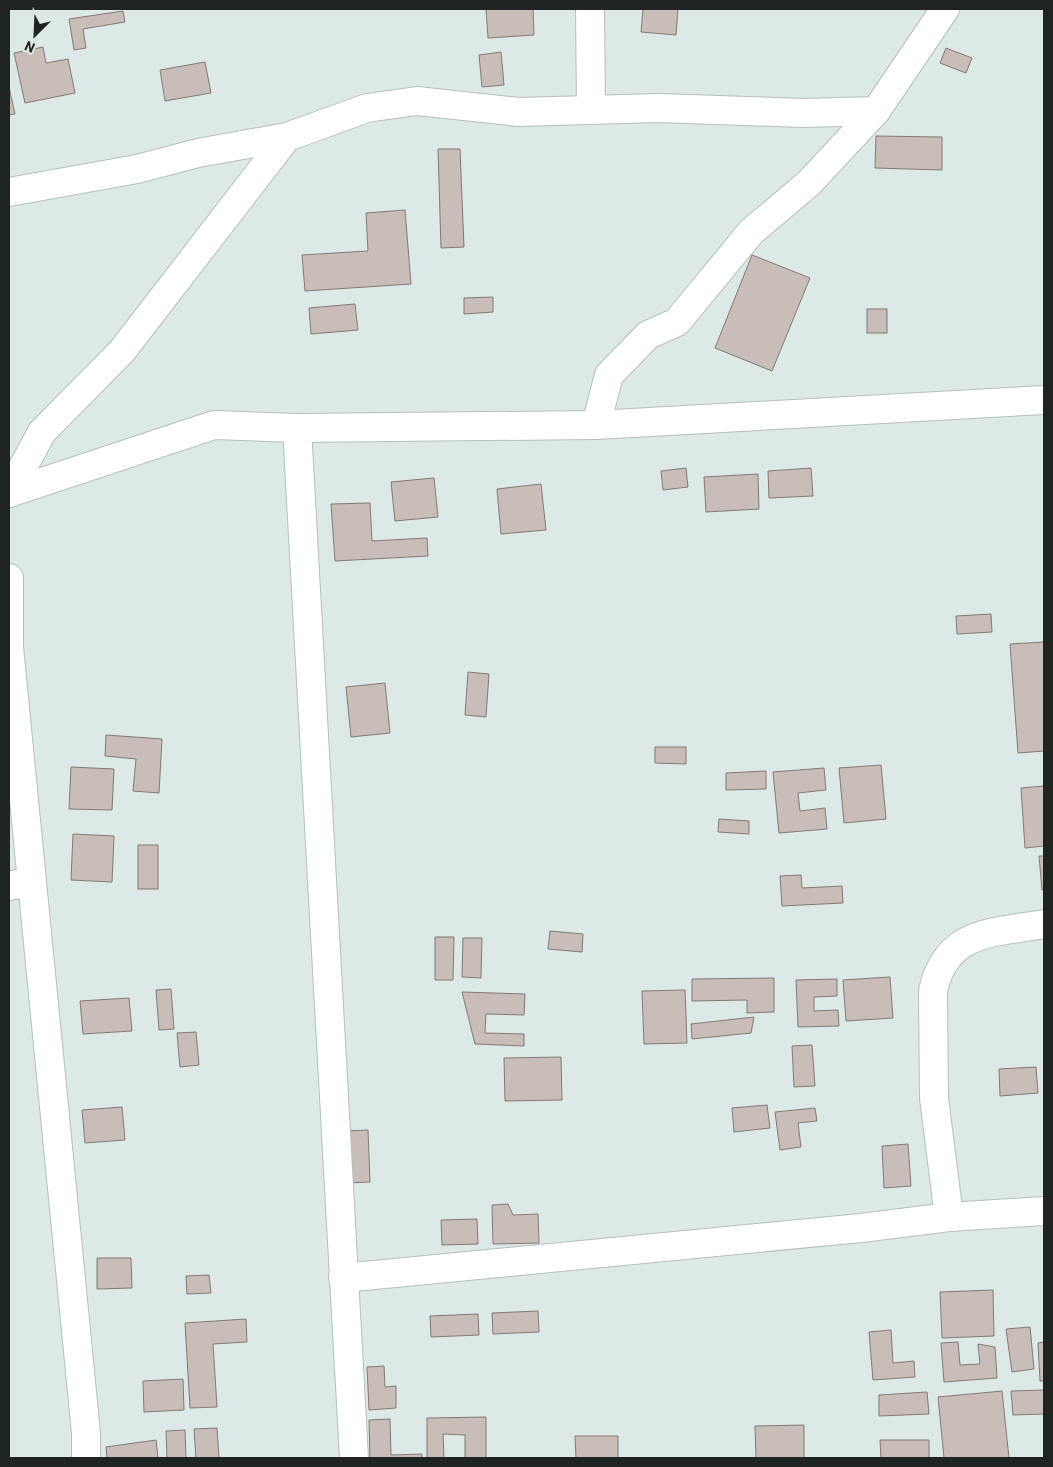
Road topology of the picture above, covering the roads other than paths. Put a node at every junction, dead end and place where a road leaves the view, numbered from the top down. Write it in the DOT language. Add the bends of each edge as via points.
graph roads {
  1 [pos="590,9"];
  2 [pos="944,9"];
  3 [pos="591,110"];
  4 [pos="876,111"];
  5 [pos="287,137"];
  6 [pos="9,192"];
  7 [pos="1044,400"];
  8 [pos="596,425"];
  9 [pos="296,428"];
  10 [pos="9,493"];
  11 [pos="9,578"];
  12 [pos="20,884"];
  13 [pos="1044,924"];
  14 [pos="1044,1211"];
  15 [pos="949,1217"];
  16 [pos="343,1278"];
  17 [pos="86,1458"];
  18 [pos="354,1458"];
  1 -- 3 [label="street"];
  2 -- 4 [label="street"];
  3 -- 4 [label="street"];
  3 -- 5 [label="street" via="519,112 418,101 367,108"];
  4 -- 8 [label="street" via="809,183 751,232 677,322 648,334 609,375"];
  5 -- 6 [label="street"];
  5 -- 10 [label="street" via="122,351 42,432"];
  7 -- 8 [label="street"];
  8 -- 9 [label="street"];
  9 -- 10 [label="street" via="214,425"];
  9 -- 16 [label="street"];
  11 -- 12 [label="street"];
  12 -- 17 [label="street" via="86,1433"];
  13 -- 15 [label="street" via="978,935 954,950 936,975 932,991 934,1098"];
  14 -- 15 [label="street"];
  15 -- 16 [label="street"];
  16 -- 18 [label="street"];
}
